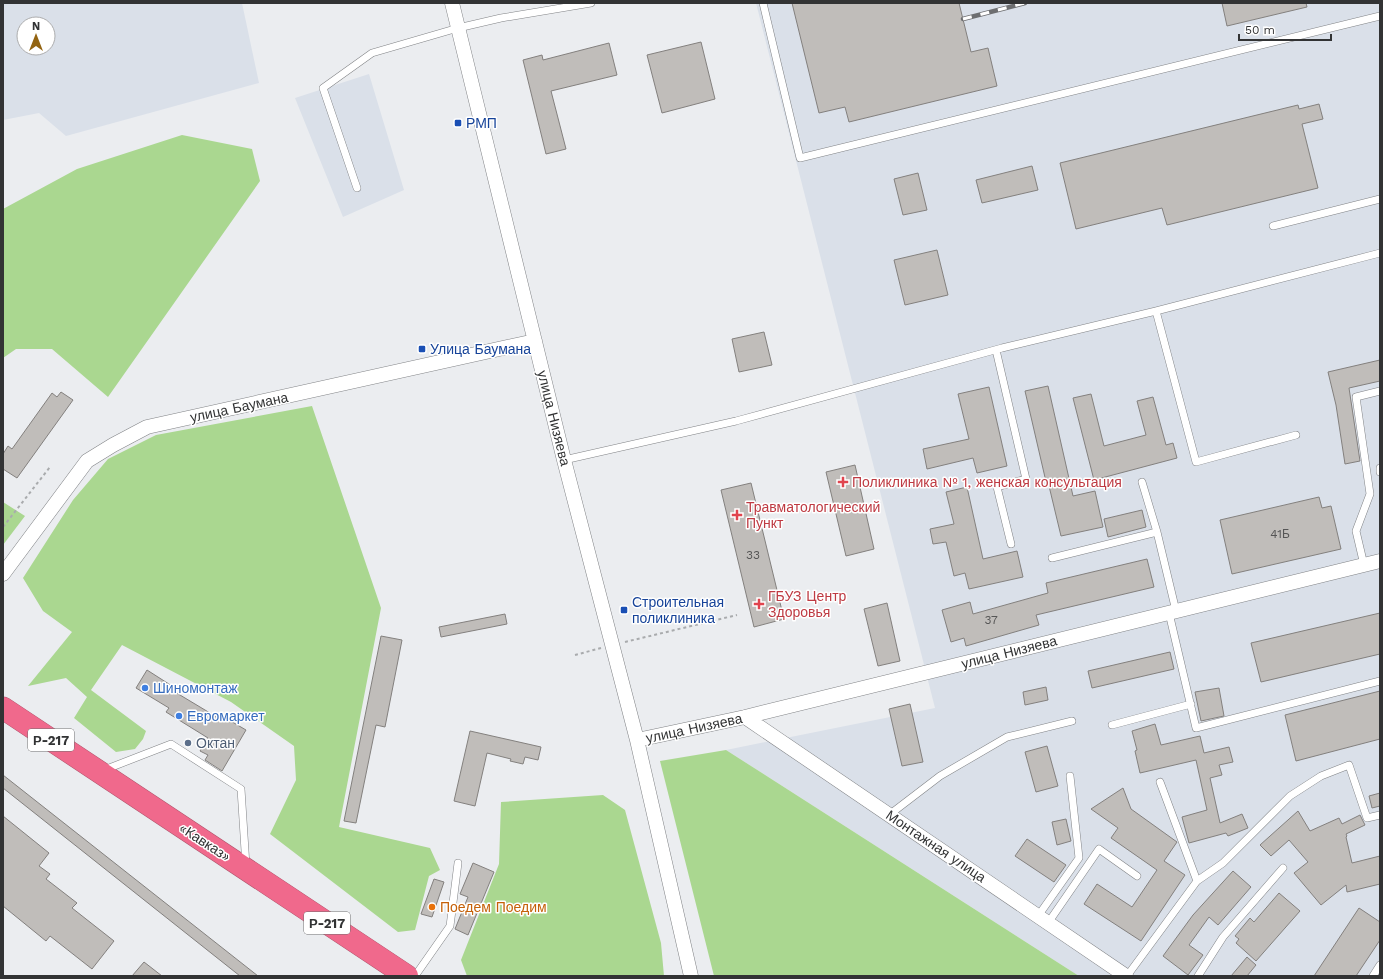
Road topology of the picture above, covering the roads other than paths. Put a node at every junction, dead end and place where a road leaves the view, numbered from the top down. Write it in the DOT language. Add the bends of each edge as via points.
graph roads {
  1 [pos="452,3"];
  2 [pos="590,3"];
  3 [pos="763,3"];
  4 [pos="1380,16"];
  5 [pos="458,28"];
  6 [pos="357,188"];
  7 [pos="1380,199"];
  8 [pos="1273,226"];
  9 [pos="1380,253"];
  10 [pos="1156,311"];
  11 [pos="535,341"];
  12 [pos="996,350"];
  13 [pos="1380,391"];
  14 [pos="1296,435"];
  15 [pos="564,460"];
  16 [pos="1380,468"];
  17 [pos="1380,472"];
  18 [pos="1142,482"];
  19 [pos="1157,532"];
  20 [pos="1011,544"];
  21 [pos="1052,558"];
  22 [pos="1380,561"];
  23 [pos="1364,564"];
  24 [pos="3,574"];
  25 [pos="1172,612"];
  26 [pos="1380,681"];
  27 [pos="1191,704"];
  28 [pos="3,708"];
  29 [pos="745,717"];
  30 [pos="1072,721"];
  31 [pos="1112,725"];
  32 [pos="637,740"];
  33 [pos="98,772"];
  34 [pos="1070,776"];
  35 [pos="1160,782"];
  36 [pos="889,815"];
  37 [pos="1380,815"];
  38 [pos="458,863"];
  39 [pos="1283,868"];
  40 [pos="247,870"];
  41 [pos="1137,876"];
  42 [pos="1197,881"];
  43 [pos="1043,919"];
  44 [pos="1380,965"];
  45 [pos="407,976"];
  46 [pos="415,976"];
  47 [pos="691,976"];
  48 [pos="1127,976"];
  49 [pos="1198,976"];
  50 [pos="1373,976"];
  1 -- 5 [label="street, улица Низяева"];
  2 -- 5 [label="lane"];
  3 -- 4 [label="lane" via="800,158"];
  5 -- 6 [label="lane" via="372,53 322,88"];
  5 -- 11 [label="street, улица Низяева"];
  7 -- 8 [label="lane"];
  9 -- 10 [label="lane"];
  10 -- 12 [label="lane"];
  10 -- 14 [label="lane" via="1196,462"];
  11 -- 15 [label="street, улица Низяева"];
  11 -- 24 [label="street, улица Баумана" via="147,427 87,461"];
  12 -- 15 [label="lane" via="736,420"];
  12 -- 20 [label="lane" via="1026,479 997,487"];
  13 -- 23 [label="lane" via="1356,397 1370,494 1356,532"];
  15 -- 32 [label="street, улица Низяева"];
  16 -- 17 [label="lane"];
  18 -- 19 [label="lane"];
  19 -- 21 [label="lane"];
  19 -- 25 [label="lane"];
  22 -- 23 [label="street, улица Низяева"];
  23 -- 25 [label="street, улица Низяева"];
  25 -- 27 [label="lane"];
  25 -- 29 [label="street, улица Низяева"];
  26 -- 27 [label="lane" via="1196,728"];
  27 -- 31 [label="lane"];
  28 -- 33 [label="highway, «Кавказ» / Р-217"];
  29 -- 32 [label="street, улица Низяева"];
  29 -- 36 [label="street, Монтажная улица"];
  30 -- 36 [label="lane" via="1007,737 940,776"];
  32 -- 47 [label="street, улица Низяева"];
  33 -- 40 [label="highway, «Кавказ» / Р-217"];
  33 -- 40 [label="lane" via="171,744 241,789"];
  34 -- 43 [label="lane" via="1079,858"];
  35 -- 42 [label="lane"];
  36 -- 43 [label="street, Монтажная улица"];
  37 -- 42 [label="lane" via="1367,818 1349,765 1321,776 1290,796 1223,863"];
  38 -- 46 [label="lane" via="450,926"];
  39 -- 49 [label="lane" via="1224,937"];
  40 -- 45 [label="highway, «Кавказ» / Р-217"];
  41 -- 43 [label="lane" via="1099,849"];
  42 -- 48 [label="lane"];
  43 -- 48 [label="street, Монтажная улица"];
  44 -- 50 [label="lane"];
}
